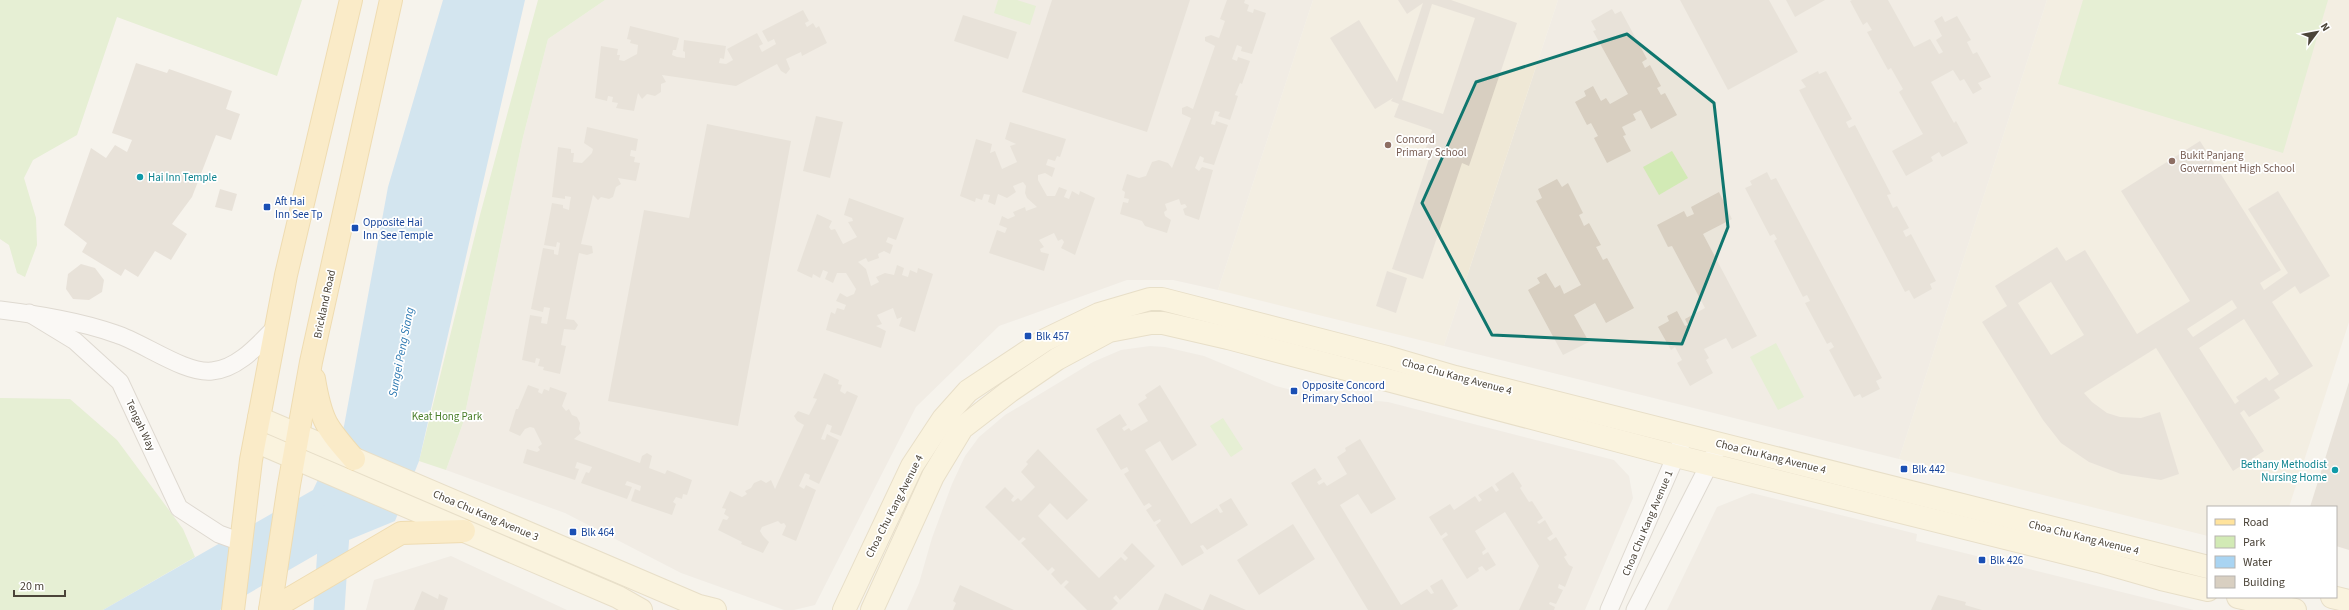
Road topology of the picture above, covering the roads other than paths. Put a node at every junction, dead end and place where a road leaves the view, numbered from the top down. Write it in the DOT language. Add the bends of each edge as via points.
graph roads {
  1 [pos="351,0"];
  2 [pos="391,0"];
  3 [pos="0,310"];
  4 [pos="30,314"];
  5 [pos="276,327"];
  6 [pos="311,362"];
  7 [pos="259,418"];
  8 [pos="298,435"];
  9 [pos="1685,435"];
  10 [pos="254,441"];
  11 [pos="330,442"];
  12 [pos="1720,443"];
  13 [pos="1676,456"];
  14 [pos="294,458"];
  15 [pos="354,459"];
  16 [pos="1710,463"];
  17 [pos="464,531"];
  18 [pos="240,547"];
  19 [pos="2207,567"];
  20 [pos="2207,590"];
  21 [pos="2242,598"];
  22 [pos="2336,598"];
  23 [pos="2349,601"];
  24 [pos="846,605"];
  25 [pos="872,609"];
  26 [pos="233,610"];
  27 [pos="270,610"];
  28 [pos="641,610"];
  29 [pos="715,610"];
  30 [pos="826,610"];
  31 [pos="1609,610"];
  32 [pos="1635,610"];
  33 [pos="2294,610"];
  1 -- 5 [label="main road" via="328,90"];
  2 -- 6 [label="main road, Brickland Road"];
  3 -- 4 [label="street, Tengah Way"];
  4 -- 5 [label="street, Tengah Way" via="83,323 118,334 179,363 206,371 227,367 241,359"];
  4 -- 18 [label="street, Tengah Way" via="75,341 120,382 179,508"];
  5 -- 7 [label="main road"];
  6 -- 8 [label="main road, Brickland Road"];
  6 -- 11 [label="main road" via="319,410"];
  7 -- 8 [label="street"];
  7 -- 10 [label="main road"];
  8 -- 11 [label="street"];
  8 -- 14 [label="main road, Brickland Road"];
  9 -- 12 [label="street, Choa Chu Kang Avenue 4"];
  9 -- 13 [label="street, Choa Chu Kang Avenue 1"];
  9 -- 24 [label="street, Choa Chu Kang Avenue 4" via="1455,378 1387,357 1168,301 1150,299 1099,314 1045,340 968,391 943,419 912,466"];
  10 -- 14 [label="street"];
  10 -- 18 [label="main road"];
  11 -- 15 [label="main road"];
  12 -- 16 [label="street"];
  12 -- 19 [label="street, Choa Chu Kang Avenue 4"];
  13 -- 16 [label="street, Choa Chu Kang Avenue 4"];
  13 -- 25 [label="street, Choa Chu Kang Avenue 4" via="1228,338 1163,323 1151,323 1109,331 1057,359 962,428 933,476"];
  13 -- 31 [label="street, Choa Chu Kang Avenue 1"];
  14 -- 17 [label="street"];
  14 -- 27 [label="main road, Brickland Road"];
  15 -- 29 [label="street, Choa Chu Kang Avenue 3" via="692,603"];
  16 -- 20 [label="street, Choa Chu Kang Avenue 4"];
  16 -- 32 [label="street"];
  17 -- 27 [label="main road" via="401,533"];
  17 -- 28 [label="street" via="618,597"];
  18 -- 26 [label="main road"];
  21 -- 33 [label="street"];
  22 -- 23 [label="street"];
  24 -- 30 [label="street"];
}
